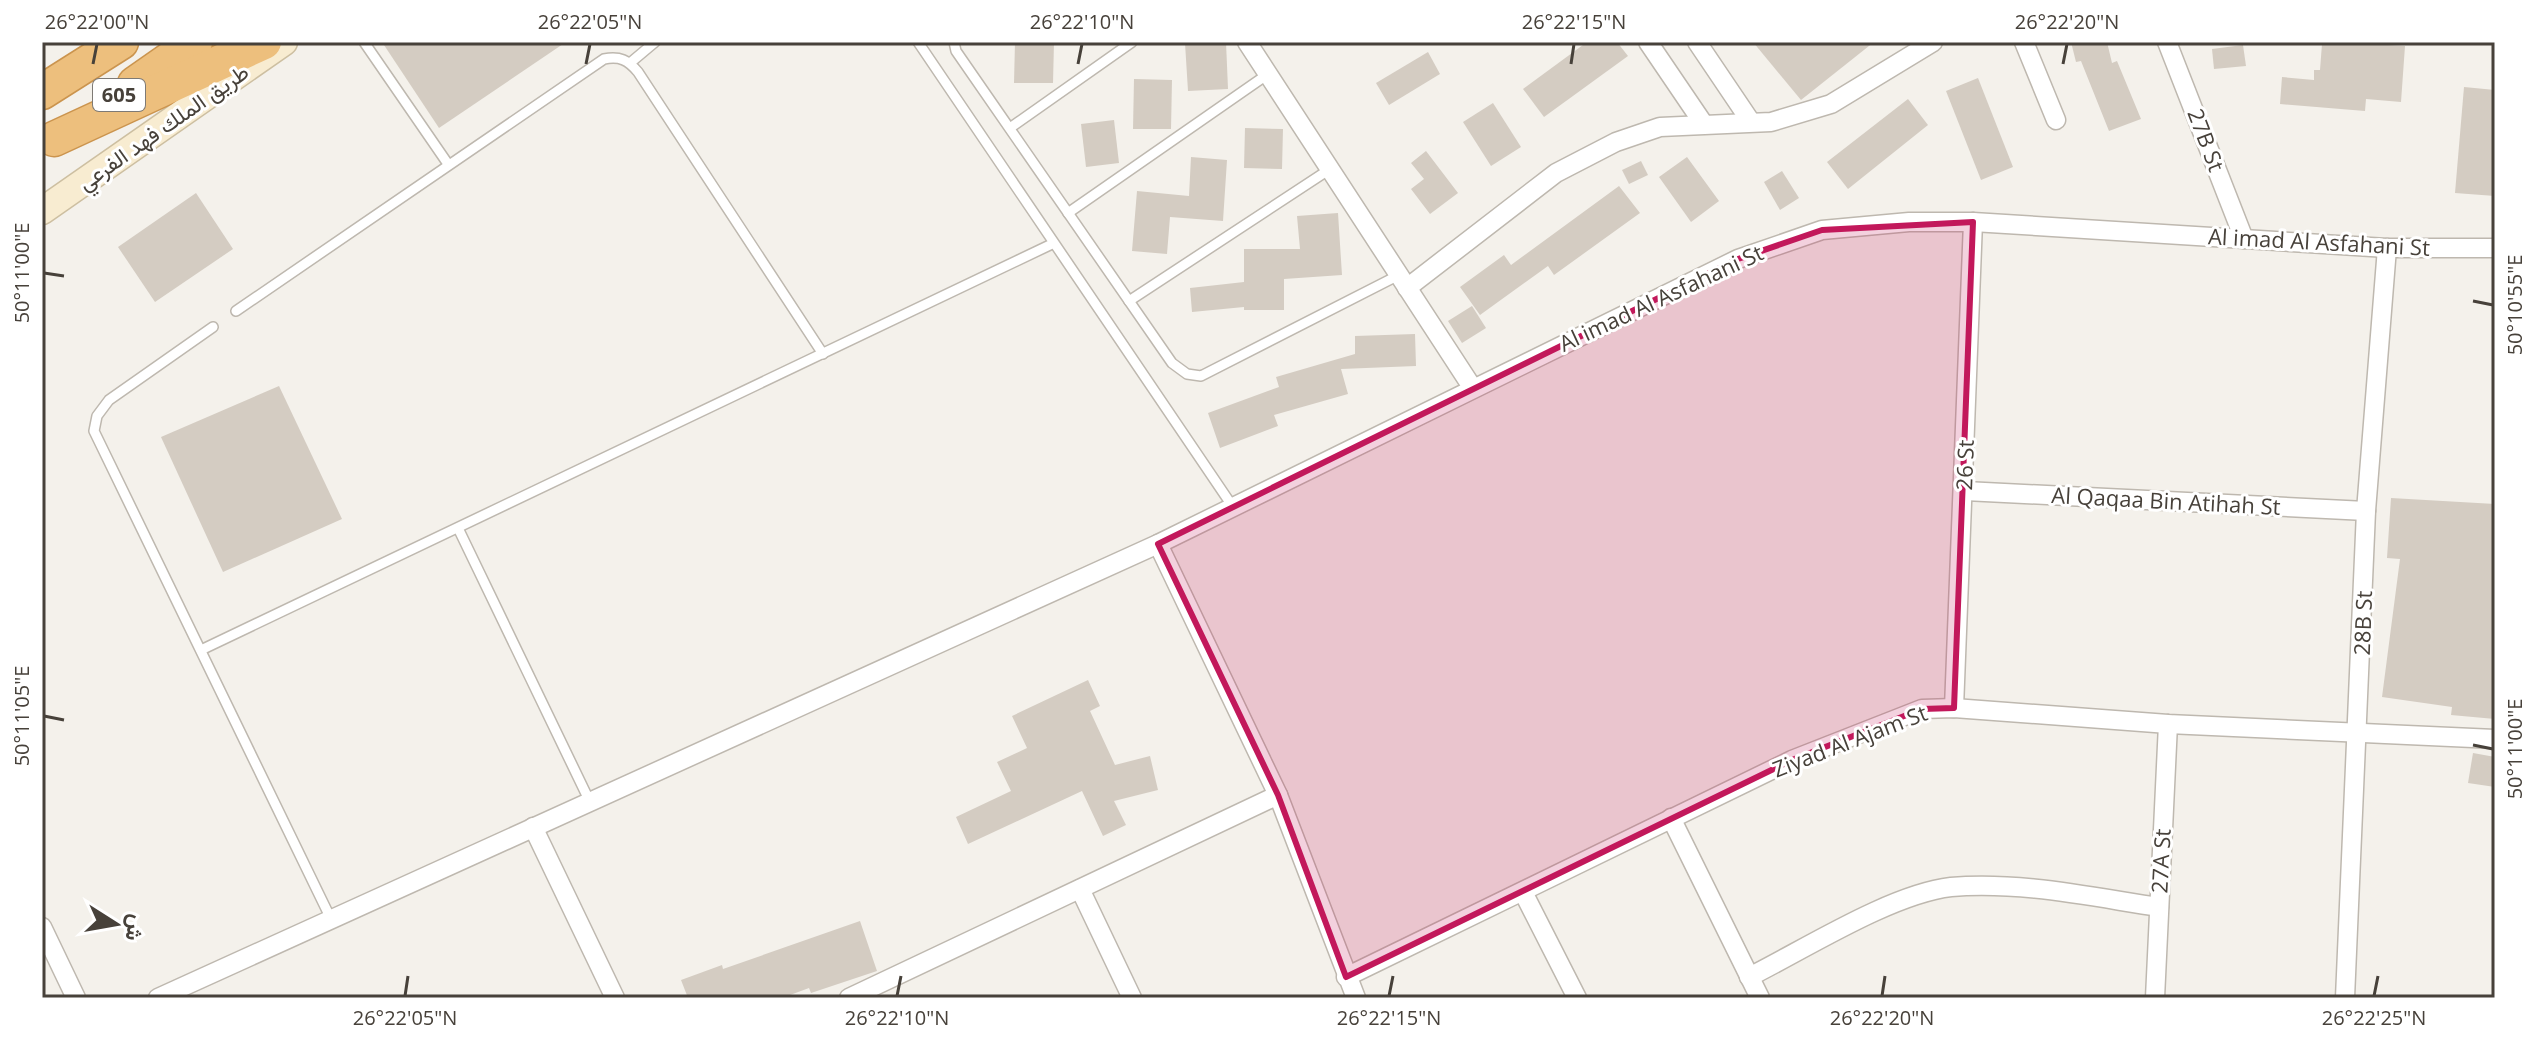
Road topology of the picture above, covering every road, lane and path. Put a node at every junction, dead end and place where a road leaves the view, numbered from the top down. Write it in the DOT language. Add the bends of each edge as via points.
graph roads {
  1 [pos="79,42"];
  2 [pos="121,42"];
  3 [pos="195,42"];
  4 [pos="264,42"];
  5 [pos="284,42"];
  6 [pos="364,42"];
  7 [pos="655,42"];
  8 [pos="918,42"];
  9 [pos="954,42"];
  10 [pos="1132,42"];
  11 [pos="1247,42"];
  12 [pos="1648,42"];
  13 [pos="1697,42"];
  14 [pos="1933,42"];
  15 [pos="2024,42"];
  16 [pos="2167,42"];
  17 [pos="630,63"];
  18 [pos="42,73"];
  19 [pos="1268,74"];
  20 [pos="42,92"];
  21 [pos="2056,120"];
  22 [pos="1751,122"];
  23 [pos="1703,123"];
  24 [pos="1010,128"];
  25 [pos="48,143"];
  26 [pos="448,164"];
  27 [pos="1330,169"];
  28 [pos="42,211"];
  29 [pos="1068,213"];
  30 [pos="1973,222"];
  31 [pos="2244,239"];
  32 [pos="1052,244"];
  33 [pos="2387,248"];
  34 [pos="2495,248"];
  35 [pos="1403,281"];
  36 [pos="1129,301"];
  37 [pos="236,311"];
  38 [pos="213,327"];
  39 [pos="823,354"];
  40 [pos="1472,387"];
  41 [pos="1965,491"];
  42 [pos="1233,507"];
  43 [pos="2366,511"];
  44 [pos="458,528"];
  45 [pos="1158,544"];
  46 [pos="201,650"];
  47 [pos="1954,708"];
  48 [pos="2168,724"];
  49 [pos="2359,733"];
  50 [pos="2495,739"];
  51 [pos="1278,795"];
  52 [pos="590,802"];
  53 [pos="1671,818"];
  54 [pos="533,827"];
  55 [pos="1080,889"];
  56 [pos="1523,892"];
  57 [pos="2159,907"];
  58 [pos="331,919"];
  59 [pos="42,927"];
  60 [pos="1346,977"];
  61 [pos="1749,977"];
  62 [pos="76,998"];
  63 [pos="158,998"];
  64 [pos="615,998"];
  65 [pos="849,998"];
  66 [pos="1132,998"];
  67 [pos="1356,998"];
  68 [pos="1577,998"];
  69 [pos="1760,998"];
  70 [pos="2155,998"];
  71 [pos="2345,998"];
  1 -- 18 [label="highway"];
  2 -- 20 [label="highway, 605"];
  3 -- 25 [label="highway, 605"];
  4 -- 25 [label="highway"];
  5 -- 28 [label="main road, طريق الملك فهد الفرعي"];
  6 -- 26 [label="lane"];
  7 -- 17 [label="lane"];
  8 -- 32 [label="lane"];
  9 -- 24 [label="lane"];
  10 -- 24 [label="lane"];
  11 -- 19 [label="street"];
  12 -- 23 [label="street"];
  13 -- 22 [label="street"];
  14 -- 22 [label="street" via="1831,104 1771,122"];
  15 -- 21 [label="street"];
  16 -- 31 [label="street, 27B St"];
  17 -- 26 [label="lane" via="604,59"];
  17 -- 39 [label="lane"];
  19 -- 27 [label="street"];
  19 -- 29 [label="lane"];
  22 -- 23 [label="street"];
  23 -- 35 [label="street" via="1660,127 1616,142 1556,173"];
  24 -- 29 [label="lane"];
  26 -- 37 [label="lane"];
  27 -- 35 [label="street"];
  27 -- 36 [label="lane"];
  29 -- 36 [label="lane"];
  30 -- 31 [label="street, Al imad Al Asfahani St"];
  30 -- 40 [label="street, Al imad Al Asfahani St" via="1822,230 1738,259"];
  30 -- 41 [label="street, 26 St"];
  31 -- 33 [label="street, Al imad Al Asfahani St"];
  32 -- 39 [label="lane"];
  32 -- 42 [label="lane"];
  33 -- 34 [label="street, Al imad Al Asfahani St"];
  33 -- 43 [label="street, 28B St"];
  35 -- 36 [label="lane" via="1201,376 1172,363"];
  35 -- 40 [label="street"];
  38 -- 46 [label="lane" via="109,400 94,431"];
  39 -- 44 [label="lane"];
  40 -- 42 [label="street, Al imad Al Asfahani St"];
  41 -- 43 [label="street, Al Qaqaa Bin Atihah St"];
  41 -- 47 [label="street, 26 St"];
  42 -- 45 [label="street, Al imad Al Asfahani St"];
  43 -- 49 [label="street, 28B St"];
  44 -- 46 [label="lane"];
  44 -- 52 [label="lane"];
  45 -- 51 [label="street"];
  45 -- 52 [label="street, Al imad Al Asfahani St"];
  46 -- 58 [label="lane"];
  47 -- 48 [label="street, Ziyad Al Ajam St"];
  47 -- 53 [label="street, Ziyad Al Ajam St" via="1922,709 1792,760"];
  48 -- 49 [label="street, Ziyad Al Ajam St"];
  48 -- 57 [label="street, 27A St"];
  49 -- 50 [label="street, Ziyad Al Ajam St"];
  49 -- 71 [label="street, 28B St"];
  51 -- 55 [label="street"];
  51 -- 60 [label="street"];
  52 -- 54 [label="street, Al imad Al Asfahani St"];
  53 -- 56 [label="street, Ziyad Al Ajam St"];
  53 -- 61 [label="street"];
  54 -- 58 [label="street, Al imad Al Asfahani St"];
  54 -- 64 [label="street"];
  55 -- 65 [label="street"];
  55 -- 66 [label="street"];
  56 -- 60 [label="street, Ziyad Al Ajam St"];
  56 -- 68 [label="street"];
  57 -- 61 [label="street" via="2052,892 1951,887 1910,897"];
  57 -- 70 [label="street, 27A St"];
  58 -- 63 [label="street, Al imad Al Asfahani St"];
  59 -- 62 [label="street"];
  60 -- 67 [label="street"];
  61 -- 69 [label="street"];
}
